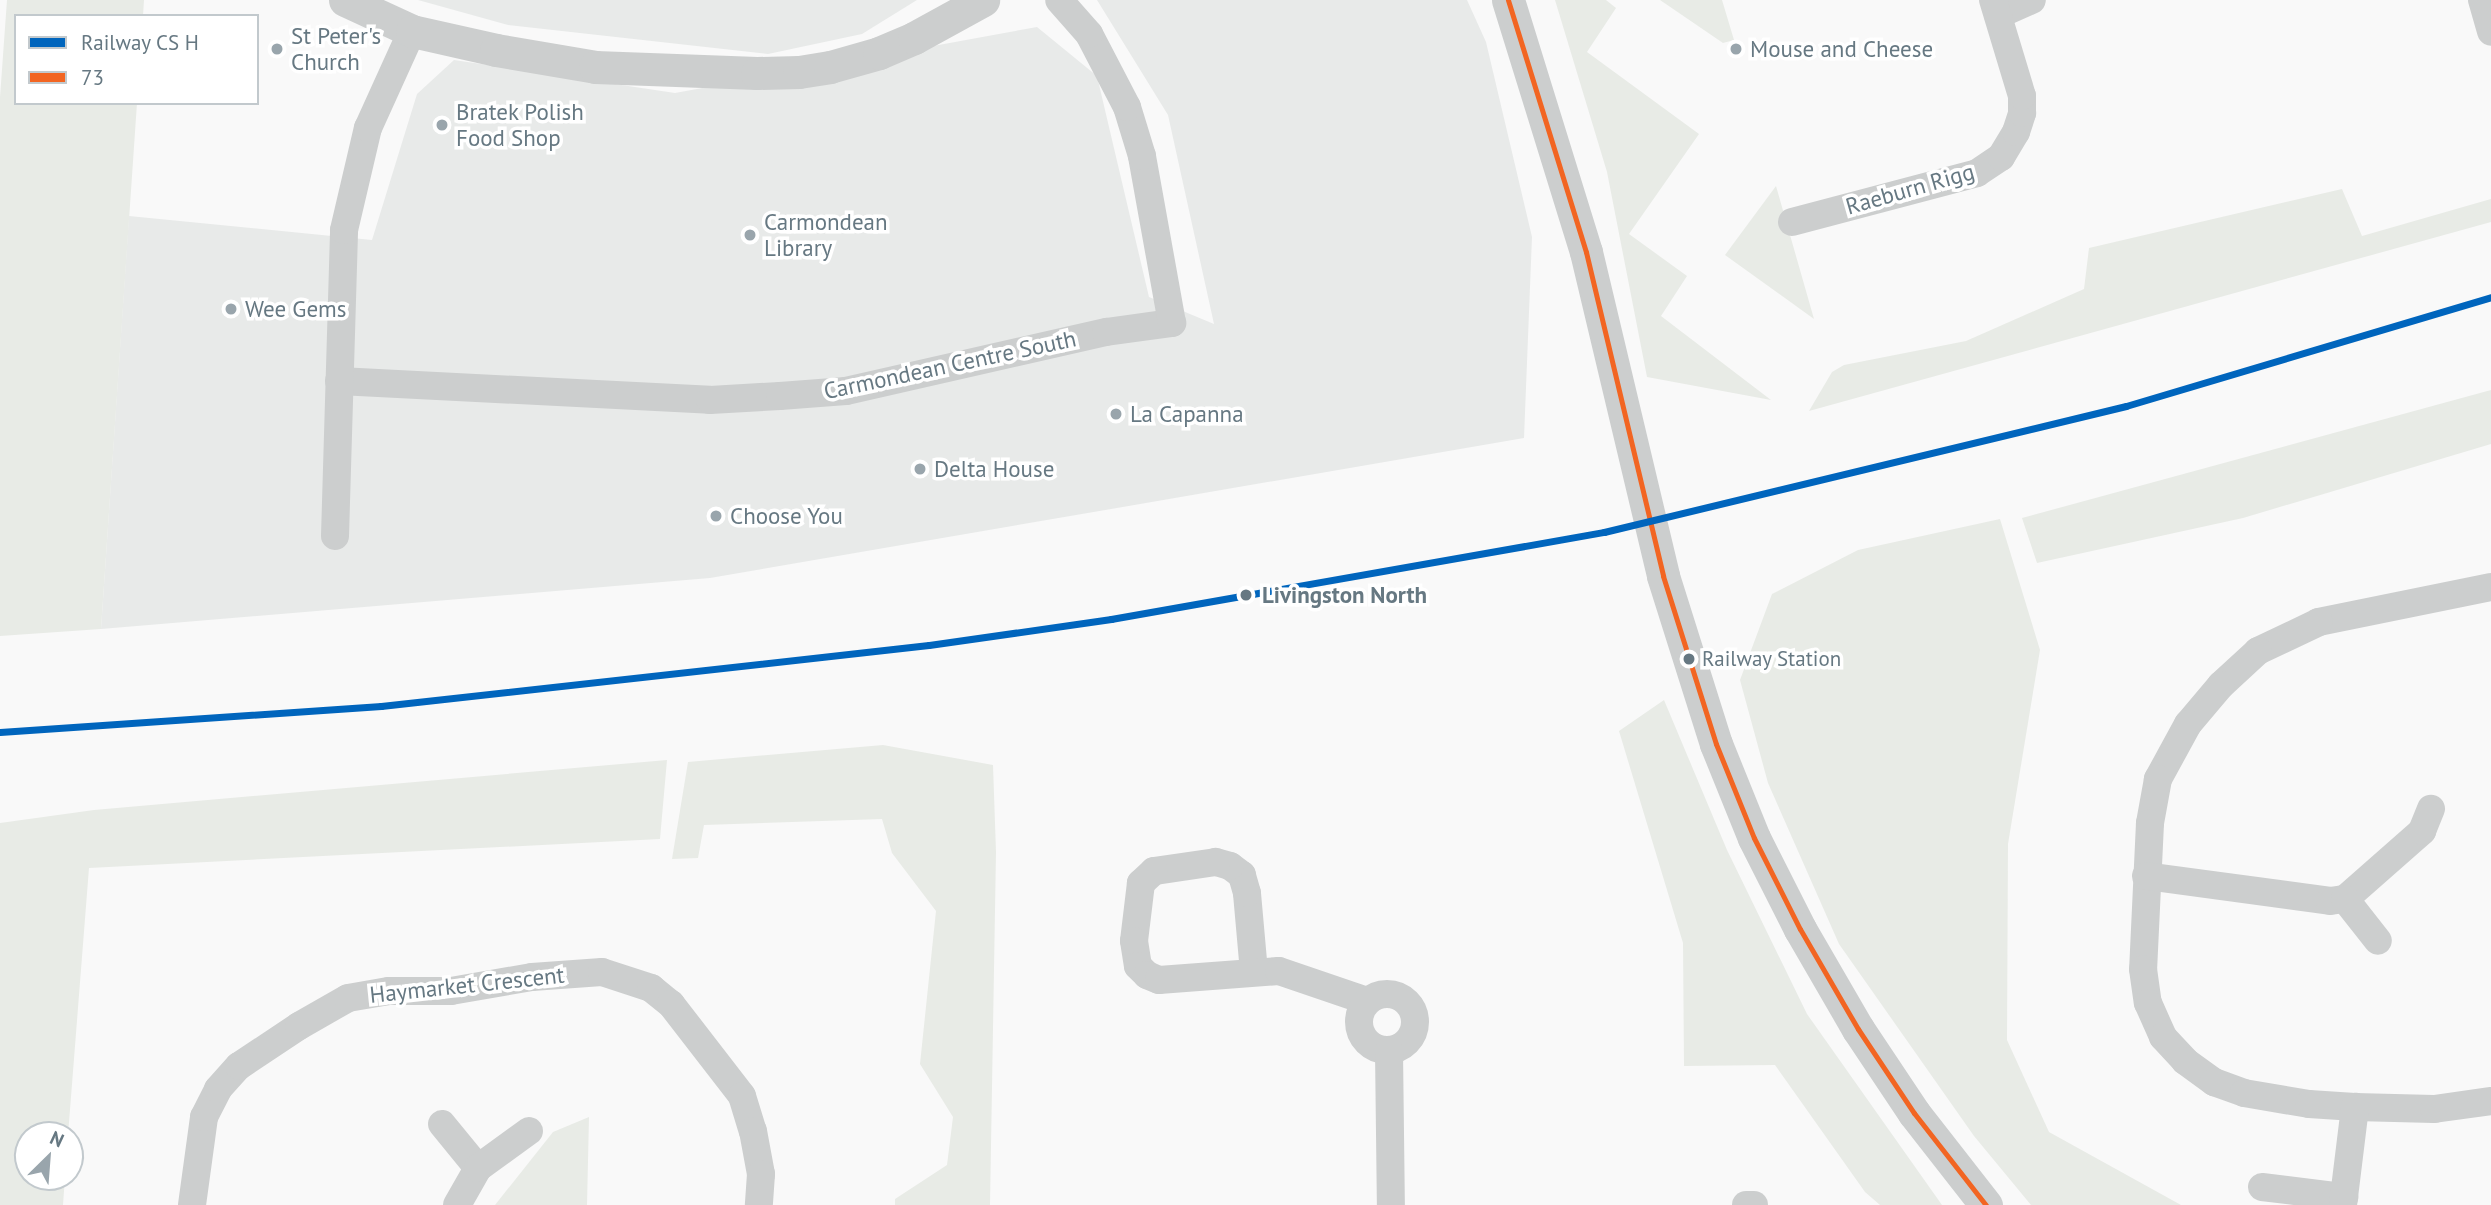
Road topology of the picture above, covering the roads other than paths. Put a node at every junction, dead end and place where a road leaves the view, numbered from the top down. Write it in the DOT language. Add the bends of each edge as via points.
graph roads {
  1 [pos="345,0"];
  2 [pos="982,0"];
  3 [pos="1059,0"];
  4 [pos="1508,0"];
  5 [pos="2032,0"];
  6 [pos="2482,0"];
  7 [pos="1995,8"];
  8 [pos="412,30"];
  9 [pos="2491,32"];
  10 [pos="1793,222"];
  11 [pos="339,381"];
  12 [pos="335,536"];
  13 [pos="2491,587"];
  14 [pos="2431,809"];
  15 [pos="2146,876"];
  16 [pos="2345,899"];
  17 [pos="2378,942"];
  18 [pos="1254,972"];
  19 [pos="1337,990"];
  20 [pos="1367,1001"];
  21 [pos="1359,1030"];
  22 [pos="1389,1051"];
  23 [pos="2491,1101"];
  24 [pos="2355,1107"];
  25 [pos="442,1125"];
  26 [pos="529,1131"];
  27 [pos="478,1168"];
  28 [pos="2262,1187"];
  29 [pos="2343,1201"];
  30 [pos="192,1205"];
  31 [pos="457,1205"];
  32 [pos="759,1205"];
  33 [pos="1391,1205"];
  34 [pos="1746,1205"];
  35 [pos="1754,1205"];
  36 [pos="1986,1205"];
  1 -- 8 [label="street"];
  2 -- 8 [label="street" via="879,53 799,72 595,67"];
  3 -- 11 [label="street, Carmondean Centre South" via="1089,34 1127,107 1142,156 1172,323 1106,332 846,391 780,396 710,400"];
  4 -- 36 [label="street" via="1586,252 1663,576 1716,744 1754,838 1858,1029 1914,1113"];
  5 -- 7 [label="street, Raeburn Rigg"];
  6 -- 9 [label="street"];
  7 -- 10 [label="street, Raeburn Rigg" via="2022,96 2016,132 2001,157 1978,173"];
  8 -- 11 [label="street" via="368,128 344,230"];
  11 -- 12 [label="street"];
  13 -- 15 [label="street" via="2319,622 2258,651 2188,724 2158,779"];
  14 -- 16 [label="street" via="2422,831"];
  15 -- 16 [label="street" via="2330,901"];
  15 -- 24 [label="street" via="2143,969 2148,1003 2163,1037 2177,1053 2214,1082 2244,1093"];
  16 -- 17 [label="street"];
  18 -- 18 [label="street" via="1159,980 1147,975 1138,966 1135,941 1141,883 1154,871 1216,862 1242,875"];
  18 -- 19 [label="street" via="1279,971"];
  19 -- 20 [label="street"];
  19 -- 21 [label="street"];
  20 -- 21 [label="street" via="1360,1011"];
  20 -- 22 [label="street" via="1384,993 1395,995 1410,1005 1414,1014 1410,1038"];
  21 -- 22 [label="street" via="1373,1047"];
  22 -- 33 [label="street"];
  23 -- 24 [label="street" via="2434,1109"];
  24 -- 29 [label="street"];
  25 -- 27 [label="street"];
  26 -- 27 [label="street"];
  27 -- 31 [label="street"];
  28 -- 29 [label="street"];
  30 -- 32 [label="street, Haymarket Crescent" via="204,1117 218,1089 239,1066 348,998 389,990 451,991 532,977 602,972 651,988 671,1004 742,1096 761,1174"];
  34 -- 35 [label="street"];
}
